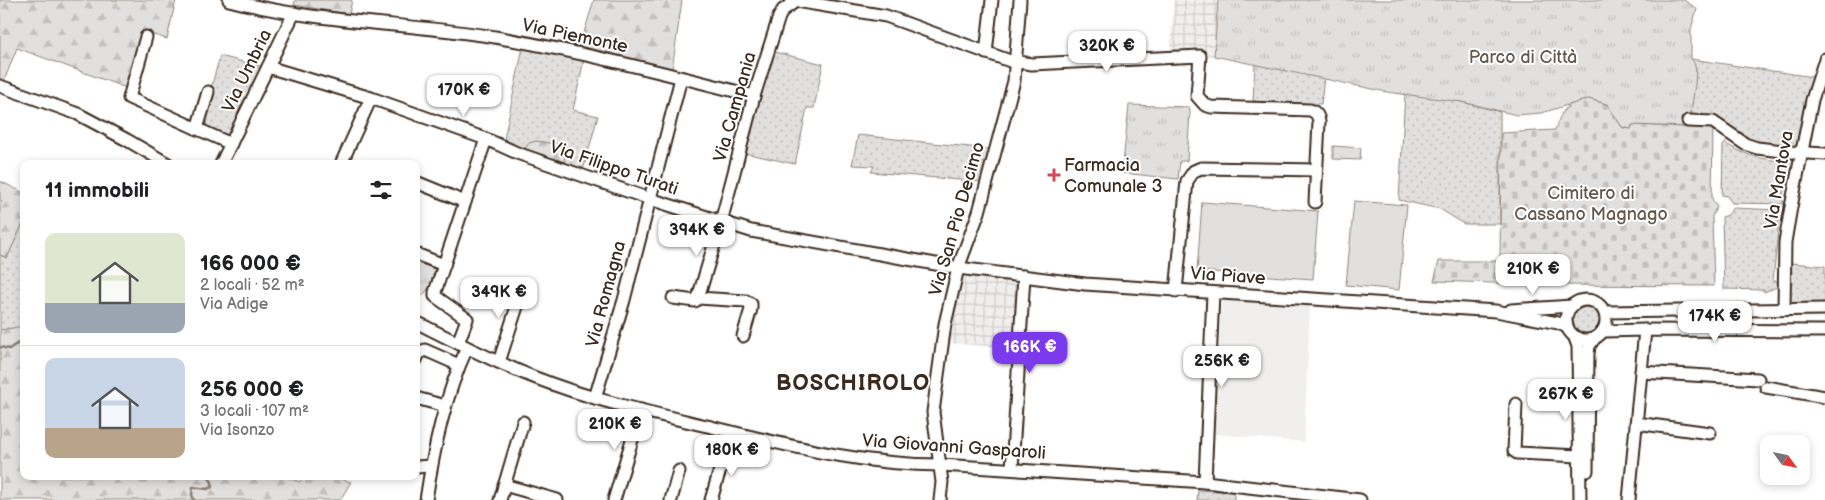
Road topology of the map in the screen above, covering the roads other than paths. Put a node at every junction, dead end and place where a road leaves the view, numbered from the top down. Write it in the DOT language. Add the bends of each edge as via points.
graph roads {
  1 [pos="229,0"];
  2 [pos="992,0"];
  3 [pos="1020,0"];
  4 [pos="268,4"];
  5 [pos="294,13"];
  6 [pos="146,37"];
  7 [pos="986,53"];
  8 [pos="1825,59"];
  9 [pos="1016,62"];
  10 [pos="268,67"];
  11 [pos="681,78"];
  12 [pos="0,86"];
  13 [pos="208,92"];
  14 [pos="754,96"];
  15 [pos="371,98"];
  16 [pos="1688,120"];
  17 [pos="197,128"];
  18 [pos="486,139"];
  19 [pos="231,144"];
  20 [pos="1801,152"];
  21 [pos="1825,154"];
  22 [pos="161,160"];
  23 [pos="223,160"];
  24 [pos="343,160"];
  25 [pos="1316,170"];
  26 [pos="420,184"];
  27 [pos="650,199"];
  28 [pos="465,202"];
  29 [pos="1314,202"];
  30 [pos="721,222"];
  31 [pos="420,256"];
  32 [pos="444,266"];
  33 [pos="958,268"];
  34 [pos="1024,276"];
  35 [pos="524,285"];
  36 [pos="1176,290"];
  37 [pos="1213,293"];
  38 [pos="673,298"];
  39 [pos="698,298"];
  40 [pos="1572,306"];
  41 [pos="1784,309"];
  42 [pos="1825,309"];
  43 [pos="1496,311"];
  44 [pos="1605,312"];
  45 [pos="420,324"];
  46 [pos="1567,327"];
  47 [pos="1645,330"];
  48 [pos="1604,331"];
  49 [pos="1825,331"];
  50 [pos="744,336"];
  51 [pos="1575,338"];
  52 [pos="1594,340"];
  53 [pos="463,346"];
  54 [pos="420,352"];
  55 [pos="499,362"];
  56 [pos="459,365"];
  57 [pos="1641,372"];
  58 [pos="1825,397"];
  59 [pos="595,398"];
  60 [pos="420,399"];
  61 [pos="1516,404"];
  62 [pos="445,406"];
  63 [pos="641,410"];
  64 [pos="523,422"];
  65 [pos="1636,423"];
  66 [pos="1710,433"];
  67 [pos="727,446"];
  68 [pos="1579,456"];
  69 [pos="941,465"];
  70 [pos="431,466"];
  71 [pos="420,467"];
  72 [pos="1012,469"];
  73 [pos="678,471"];
  74 [pos="1205,482"];
  75 [pos="504,485"];
  76 [pos="426,500"];
  77 [pos="500,500"];
  78 [pos="558,500"];
  79 [pos="614,500"];
  80 [pos="671,500"];
  81 [pos="711,500"];
  82 [pos="940,500"];
  83 [pos="1360,500"];
  84 [pos="1580,500"];
  85 [pos="1587,500"];
  86 [pos="1629,500"];
  1 -- 4 [label="street, Via Piemonte"];
  2 -- 7 [label="street"];
  3 -- 9 [label="street, Via San Pio Decimo"];
  4 -- 5 [label="street, Via Piemonte"];
  5 -- 10 [label="street, Via Umbria"];
  5 -- 11 [label="street, Via Piemonte" via="495,37"];
  6 -- 17 [label="street" via="129,98"];
  7 -- 9 [label="street"];
  7 -- 14 [label="street, Via Campania" via="886,16 796,1 779,17"];
  8 -- 20 [label="street, Via Mantova"];
  9 -- 25 [label="street" via="1032,64 1200,56 1197,96 1205,105 1315,111 1320,122"];
  9 -- 33 [label="street, Via San Pio Decimo" via="1014,81 979,212"];
  10 -- 15 [label="street, Via Filippo Turati"];
  10 -- 19 [label="street, Via Umbria"];
  11 -- 14 [label="street, Via Piemonte"];
  11 -- 27 [label="street, Via Romagna"];
  12 -- 22 [label="street" via="78,114"];
  13 -- 17 [label="street, Via Umbria"];
  14 -- 30 [label="street, Via Campania"];
  15 -- 18 [label="street, Via Filippo Turati"];
  15 -- 24 [label="street"];
  16 -- 20 [label="street" via="1713,122 1745,144 1757,148"];
  17 -- 19 [label="street"];
  18 -- 27 [label="street, Via Filippo Turati"];
  18 -- 28 [label="street"];
  19 -- 23 [label="street, Via Umbria"];
  20 -- 21 [label="street"];
  20 -- 41 [label="street, Via Mantova" via="1785,242"];
  25 -- 29 [label="street"];
  25 -- 36 [label="street" via="1194,170 1187,181"];
  26 -- 28 [label="street"];
  27 -- 30 [label="street, Via Filippo Turati"];
  27 -- 59 [label="street, Via Romagna"];
  28 -- 32 [label="street"];
  30 -- 33 [label="street, Via Filippo Turati" via="751,231"];
  30 -- 39 [label="street, Via Campania"];
  31 -- 32 [label="street"];
  32 -- 53 [label="street" via="435,296 467,319"];
  33 -- 34 [label="street, Via Piave"];
  33 -- 69 [label="street, Via San Pio Decimo" via="945,324 933,402 933,422"];
  34 -- 36 [label="street, Via Piave"];
  34 -- 72 [label="street"];
  35 -- 55 [label="street"];
  36 -- 37 [label="street, Via Piave"];
  37 -- 43 [label="street, Via Piave"];
  37 -- 74 [label="street"];
  38 -- 39 [label="street" via="695,301"];
  39 -- 50 [label="street" via="751,304"];
  40 -- 43 [label="street, Via Piave"];
  40 -- 44 [label="street" via="1588,300 1598,303"];
  40 -- 46 [label="street" via="1566,315"];
  41 -- 42 [label="street"];
  41 -- 44 [label="street"];
  43 -- 46 [label="street, Via Piave"];
  44 -- 48 [label="street" via="1607,322"];
  45 -- 53 [label="street, Via Giovanni Gasparoli"];
  46 -- 51 [label="street"];
  47 -- 48 [label="street"];
  47 -- 49 [label="street"];
  47 -- 57 [label="street"];
  48 -- 52 [label="street"];
  51 -- 52 [label="street"];
  51 -- 68 [label="street" via="1578,346"];
  52 -- 85 [label="street" via="1588,354"];
  53 -- 55 [label="street, Via Giovanni Gasparoli"];
  53 -- 56 [label="street"];
  54 -- 56 [label="street" via="425,350"];
  55 -- 59 [label="street, Via Giovanni Gasparoli"];
  56 -- 62 [label="street"];
  57 -- 58 [label="street" via="1762,383"];
  57 -- 65 [label="street"];
  59 -- 63 [label="street, Via Giovanni Gasparoli"];
  60 -- 62 [label="street"];
  61 -- 68 [label="street" via="1514,450 1518,453"];
  62 -- 70 [label="street"];
  63 -- 69 [label="street, Via Giovanni Gasparoli" via="798,448 906,465"];
  63 -- 79 [label="street"];
  64 -- 75 [label="street"];
  65 -- 66 [label="street"];
  65 -- 86 [label="street"];
  67 -- 81 [label="street"];
  68 -- 84 [label="street"];
  69 -- 72 [label="street, Via Giovanni Gasparoli"];
  69 -- 82 [label="street, Via San Pio Decimo"];
  70 -- 71 [label="street"];
  70 -- 76 [label="street"];
  72 -- 74 [label="street, Via Giovanni Gasparoli"];
  73 -- 80 [label="street"];
  74 -- 83 [label="street, Via Giovanni Gasparoli"];
  75 -- 77 [label="street"];
  75 -- 78 [label="street"];
}
